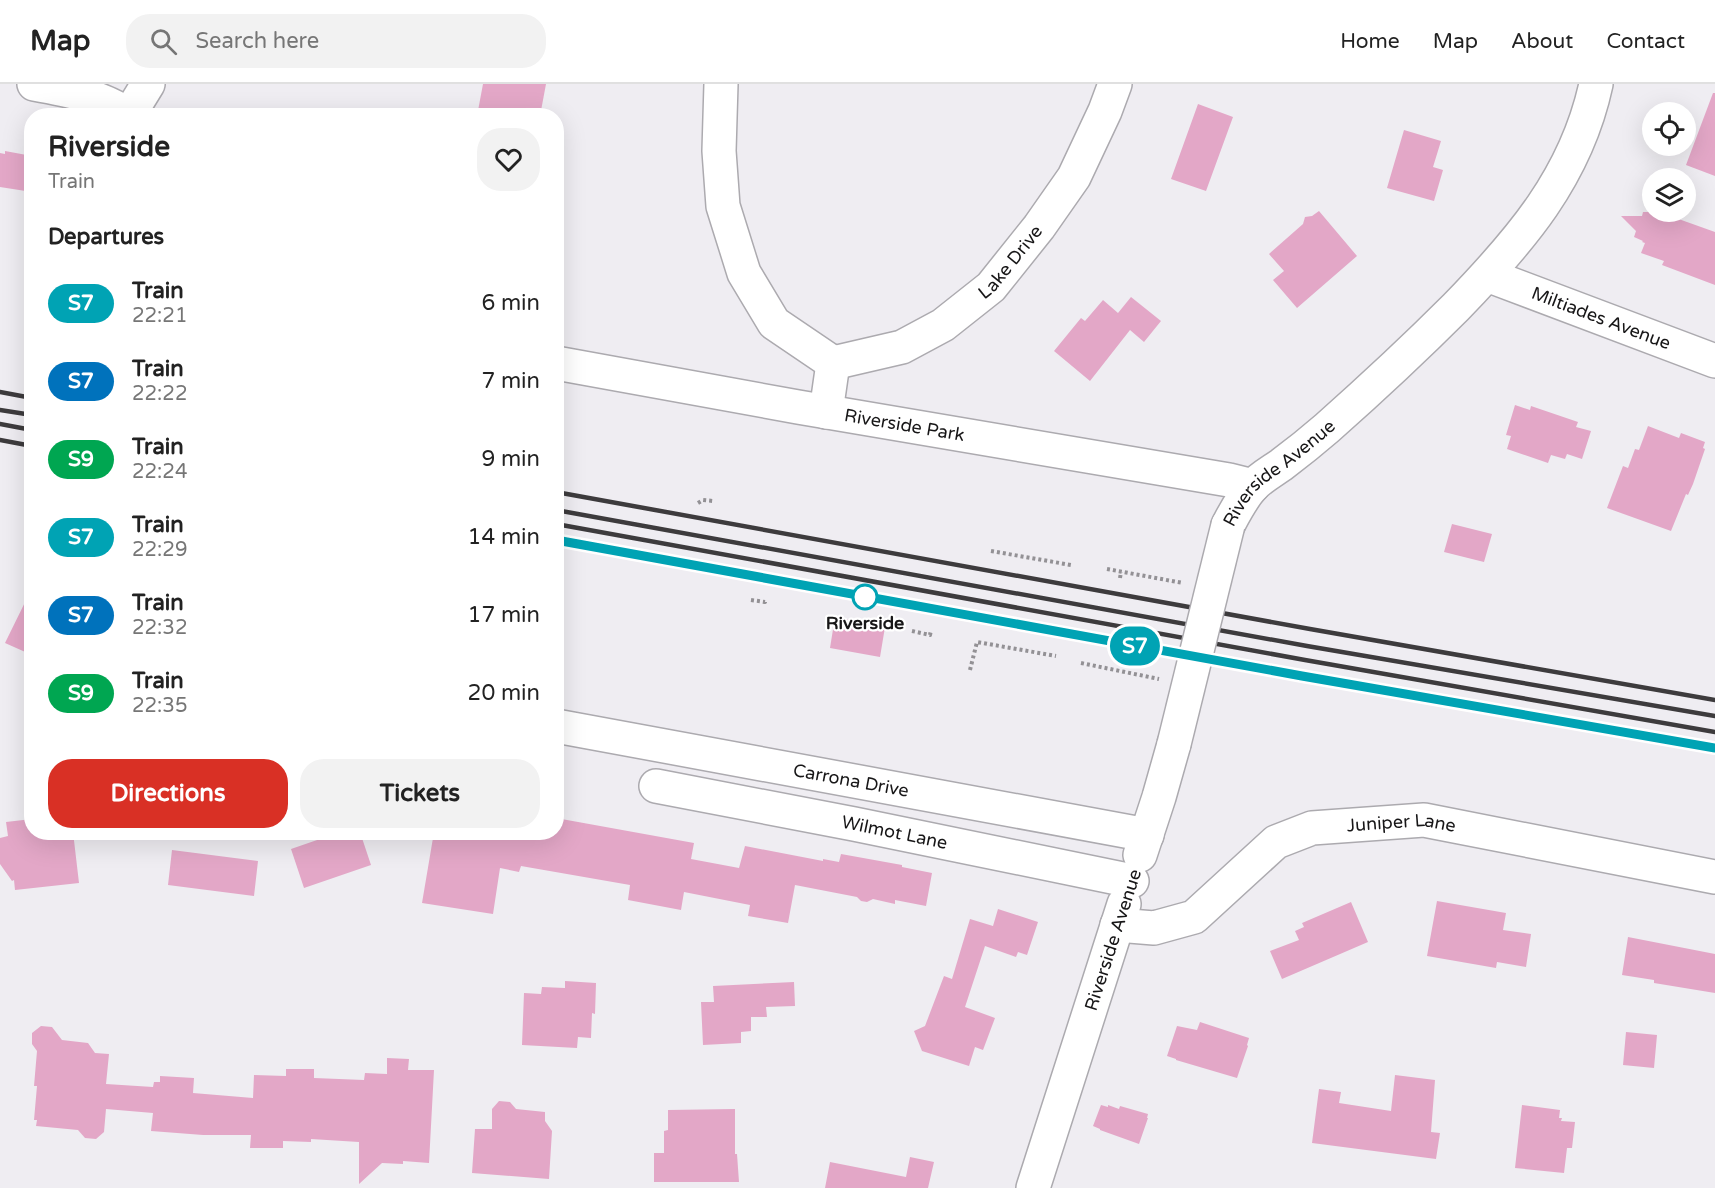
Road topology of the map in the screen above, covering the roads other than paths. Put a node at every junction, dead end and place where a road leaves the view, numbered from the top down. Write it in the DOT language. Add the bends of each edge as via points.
graph roads {
  1 [pos="34,84"];
  2 [pos="148,84"];
  3 [pos="722,84"];
  4 [pos="1115,84"];
  5 [pos="1596,84"];
  6 [pos="117,108"];
  7 [pos="133,108"];
  8 [pos="1487,275"];
  9 [pos="1715,361"];
  10 [pos="833,363"];
  11 [pos="564,364"];
  12 [pos="826,412"];
  13 [pos="1253,486"];
  14 [pos="564,727"];
  15 [pos="656,786"];
  16 [pos="951,798"];
  17 [pos="1147,835"];
  18 [pos="930,840"];
  19 [pos="1715,877"];
  20 [pos="1132,881"];
  21 [pos="1117,925"];
  22 [pos="1033,1188"];
  1 -- 6 [label="street" via="85,94"];
  2 -- 7 [label="street"];
  3 -- 10 [label="street" via="719,151 723,206 744,273 774,323"];
  4 -- 10 [label="street, Lake Drive" via="1074,177 991,287 943,325 902,347"];
  5 -- 8 [label="street, Riverside Avenue" via="1574,153 1533,221"];
  8 -- 9 [label="street, Miltiades Avenue"];
  8 -- 13 [label="street, Riverside Avenue" via="1372,389 1302,450"];
  10 -- 12 [label="street"];
  11 -- 12 [label="street, Riverside Park"];
  12 -- 13 [label="street, Riverside Park"];
  13 -- 17 [label="street, Riverside Avenue, bridge" via="1228,525 1174,744"];
  14 -- 16 [label="street, Carrona Drive"];
  15 -- 18 [label="street, Wilmot Lane"];
  16 -- 17 [label="street, Carrona Drive"];
  16 -- 18 [label="street"];
  17 -- 20 [label="street, Riverside Avenue"];
  18 -- 20 [label="street, Wilmot Lane"];
  19 -- 21 [label="street, Juniper Lane" via="1424,820 1312,828 1276,842 1194,917 1154,927"];
  20 -- 21 [label="street, Riverside Avenue"];
  21 -- 22 [label="street, Riverside Avenue"];
}
